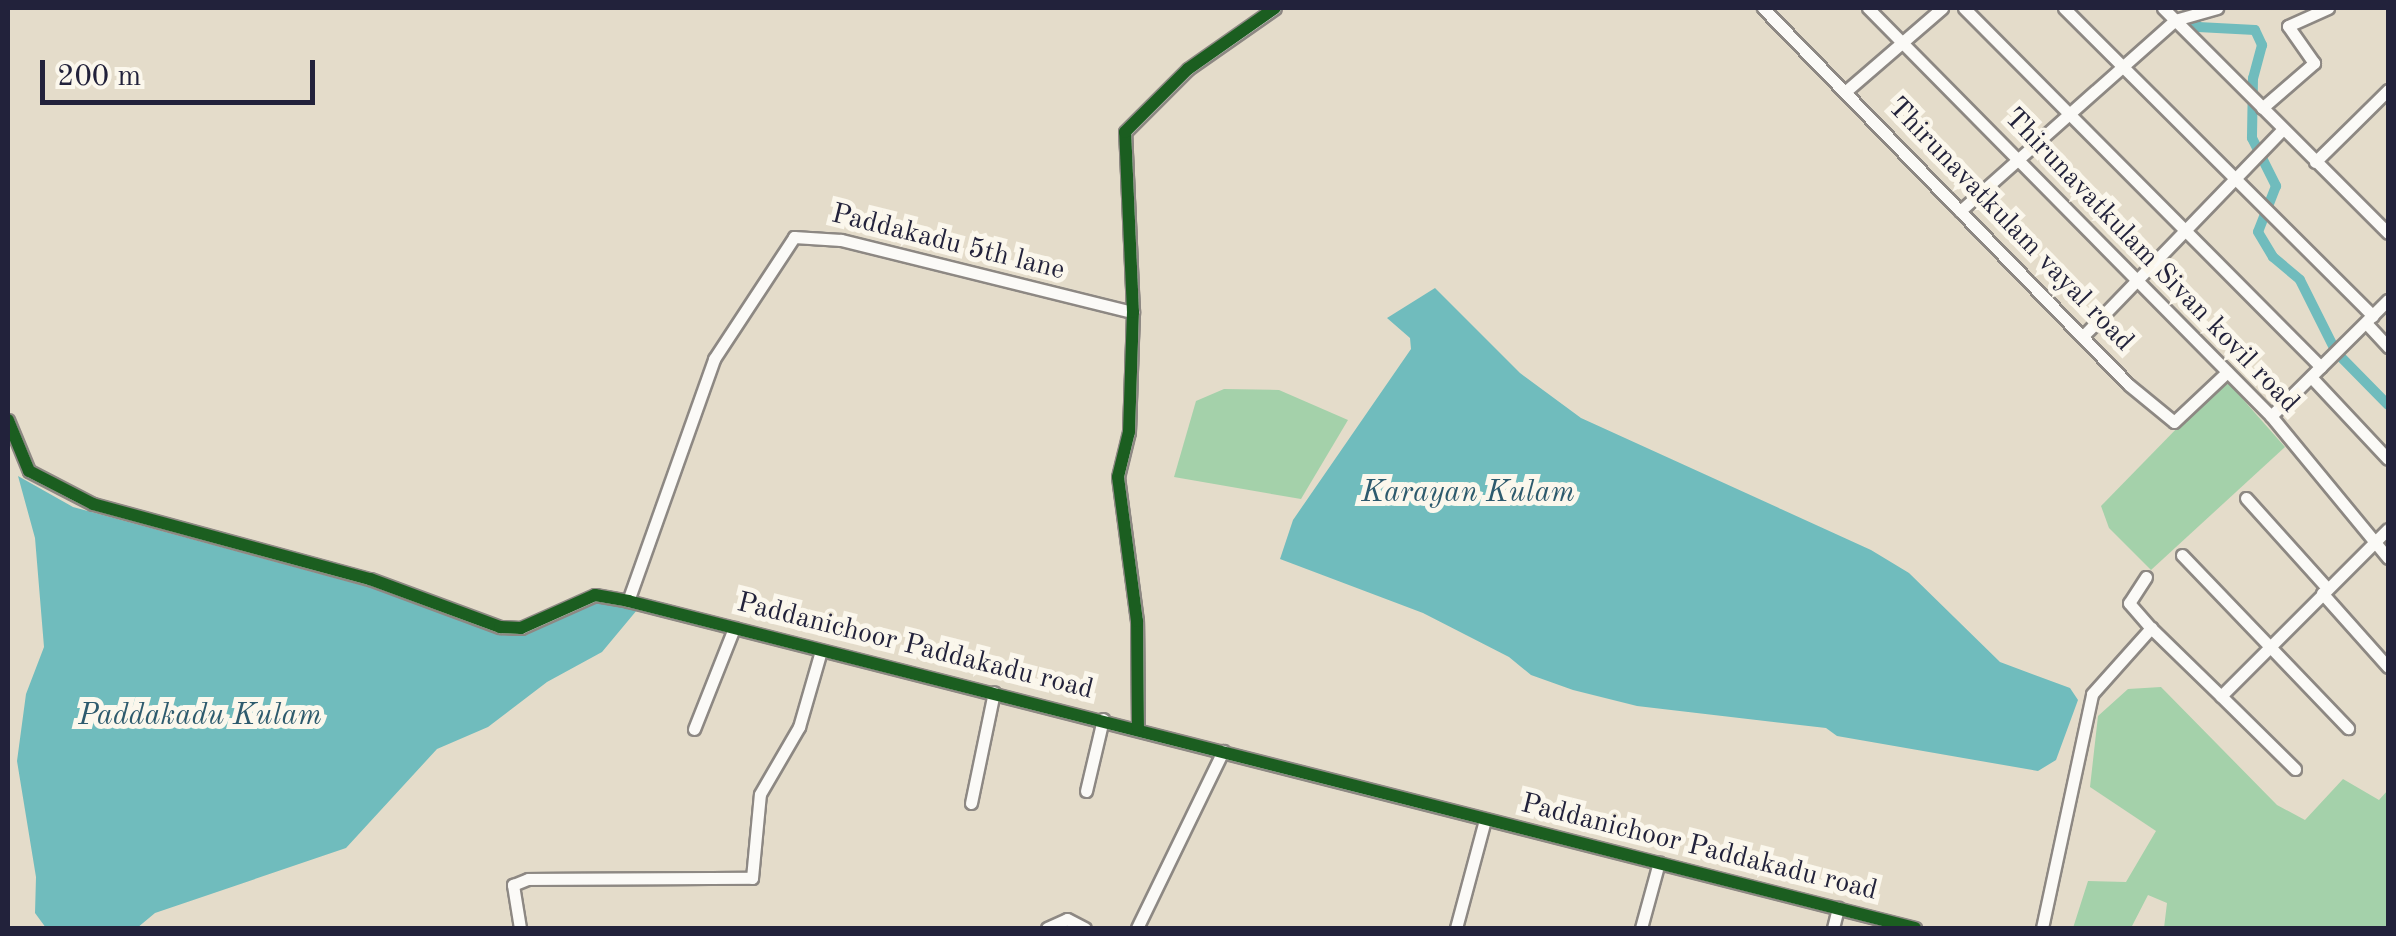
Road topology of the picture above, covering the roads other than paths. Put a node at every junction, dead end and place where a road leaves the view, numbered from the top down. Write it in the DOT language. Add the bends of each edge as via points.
graph roads {
  1 [pos="1276,8"];
  2 [pos="1763,8"];
  3 [pos="1868,8"];
  4 [pos="1942,8"];
  5 [pos="1964,8"];
  6 [pos="2064,8"];
  7 [pos="2163,8"];
  8 [pos="2217,8"];
  9 [pos="2328,8"];
  10 [pos="2175,20"];
  11 [pos="1901,41"];
  12 [pos="2123,66"];
  13 [pos="2388,90"];
  14 [pos="1846,91"];
  15 [pos="2262,108"];
  16 [pos="2068,112"];
  17 [pos="2283,129"];
  18 [pos="2016,160"];
  19 [pos="2315,162"];
  20 [pos="2234,178"];
  21 [pos="1960,211"];
  22 [pos="2187,229"];
  23 [pos="2388,234"];
  24 [pos="2136,280"];
  25 [pos="2388,300"];
  26 [pos="1132,312"];
  27 [pos="2369,319"];
  28 [pos="2085,334"];
  29 [pos="2388,347"];
  30 [pos="2321,367"];
  31 [pos="2227,372"];
  32 [pos="2311,377"];
  33 [pos="2271,416"];
  34 [pos="8,420"];
  35 [pos="2388,459"];
  36 [pos="2246,498"];
  37 [pos="2388,529"];
  38 [pos="2374,542"];
  39 [pos="2182,555"];
  40 [pos="2388,558"];
  41 [pos="2146,577"];
  42 [pos="2325,590"];
  43 [pos="628,601"];
  44 [pos="734,628"];
  45 [pos="2151,628"];
  46 [pos="2272,645"];
  47 [pos="822,651"];
  48 [pos="2388,667"];
  49 [pos="994,692"];
  50 [pos="2221,696"];
  51 [pos="1103,719"];
  52 [pos="1138,728"];
  53 [pos="2348,728"];
  54 [pos="694,729"];
  55 [pos="1223,751"];
  56 [pos="2295,769"];
  57 [pos="1086,791"];
  58 [pos="971,802"];
  59 [pos="1485,820"];
  60 [pos="1659,862"];
  61 [pos="1838,908"];
  62 [pos="520,928"];
  63 [pos="1047,928"];
  64 [pos="1085,928"];
  65 [pos="1137,928"];
  66 [pos="1456,928"];
  67 [pos="1641,928"];
  68 [pos="1834,928"];
  69 [pos="1914,928"];
  70 [pos="2042,928"];
  1 -- 26 [label="street" via="1188,69 1125,132"];
  2 -- 14 [label="street, Thirunavatkulam vayal road"];
  3 -- 11 [label="street, Thirunavatkulam Sivan kovil road"];
  4 -- 11 [label="street"];
  5 -- 16 [label="street"];
  6 -- 12 [label="street"];
  7 -- 10 [label="street"];
  8 -- 10 [label="street"];
  9 -- 15 [label="street" via="2288,26 2314,64"];
  10 -- 12 [label="street"];
  10 -- 15 [label="street"];
  11 -- 14 [label="street"];
  11 -- 18 [label="street, Thirunavatkulam Sivan kovil road"];
  12 -- 16 [label="street"];
  12 -- 20 [label="street"];
  13 -- 19 [label="street"];
  14 -- 21 [label="street, Thirunavatkulam vayal road"];
  15 -- 17 [label="street"];
  16 -- 18 [label="street"];
  16 -- 22 [label="street"];
  17 -- 19 [label="street"];
  17 -- 20 [label="street"];
  18 -- 21 [label="street"];
  18 -- 24 [label="street, Thirunavatkulam Sivan kovil road"];
  19 -- 23 [label="street"];
  20 -- 22 [label="street"];
  20 -- 27 [label="street"];
  21 -- 28 [label="street, Thirunavatkulam vayal road"];
  22 -- 24 [label="street"];
  22 -- 30 [label="street"];
  24 -- 28 [label="street"];
  24 -- 31 [label="street, Thirunavatkulam Sivan kovil road"];
  25 -- 27 [label="street"];
  26 -- 43 [label="street, Paddakadu 5th lane" via="841,240 794,237 714,359"];
  26 -- 52 [label="street" via="1129,432 1118,477 1137,621"];
  27 -- 29 [label="street"];
  27 -- 30 [label="street"];
  28 -- 31 [label="street, Thirunavatkulam vayal road" via="2129,385 2174,422"];
  30 -- 32 [label="street"];
  31 -- 33 [label="street, Thirunavatkulam Sivan kovil road"];
  32 -- 33 [label="street"];
  32 -- 35 [label="street"];
  33 -- 38 [label="street, Thirunavatkulam Sivan kovil road"];
  34 -- 43 [label="street, Paddanichoor Paddakadu road" via="28,471 93,504 370,579 500,626 522,628 594,595"];
  36 -- 42 [label="street"];
  37 -- 38 [label="street"];
  38 -- 40 [label="street, Thirunavatkulam Sivan kovil road"];
  38 -- 42 [label="street"];
  39 -- 46 [label="street"];
  41 -- 45 [label="street" via="2129,603"];
  42 -- 46 [label="street"];
  42 -- 48 [label="street"];
  43 -- 44 [label="street, Paddanichoor Paddakadu road"];
  44 -- 47 [label="street, Paddanichoor Paddakadu road"];
  44 -- 54 [label="street"];
  45 -- 50 [label="street"];
  45 -- 70 [label="street" via="2092,694"];
  46 -- 50 [label="street"];
  46 -- 53 [label="street"];
  47 -- 49 [label="street, Paddanichoor Paddakadu road"];
  47 -- 62 [label="street" via="799,727 756,806 752,878 528,880 514,885"];
  49 -- 51 [label="street, Paddanichoor Paddakadu road"];
  49 -- 58 [label="street"];
  50 -- 56 [label="street"];
  51 -- 52 [label="street, Paddanichoor Paddakadu road"];
  51 -- 57 [label="street"];
  52 -- 55 [label="street, Paddanichoor Paddakadu road"];
  55 -- 59 [label="street, Paddanichoor Paddakadu road"];
  55 -- 65 [label="street"];
  59 -- 60 [label="street, Paddanichoor Paddakadu road"];
  59 -- 66 [label="street"];
  60 -- 61 [label="street, Paddanichoor Paddakadu road"];
  60 -- 67 [label="street"];
  61 -- 68 [label="street"];
  61 -- 69 [label="street, Paddanichoor Paddakadu road"];
  63 -- 64 [label="street" via="1067,919"];
}
